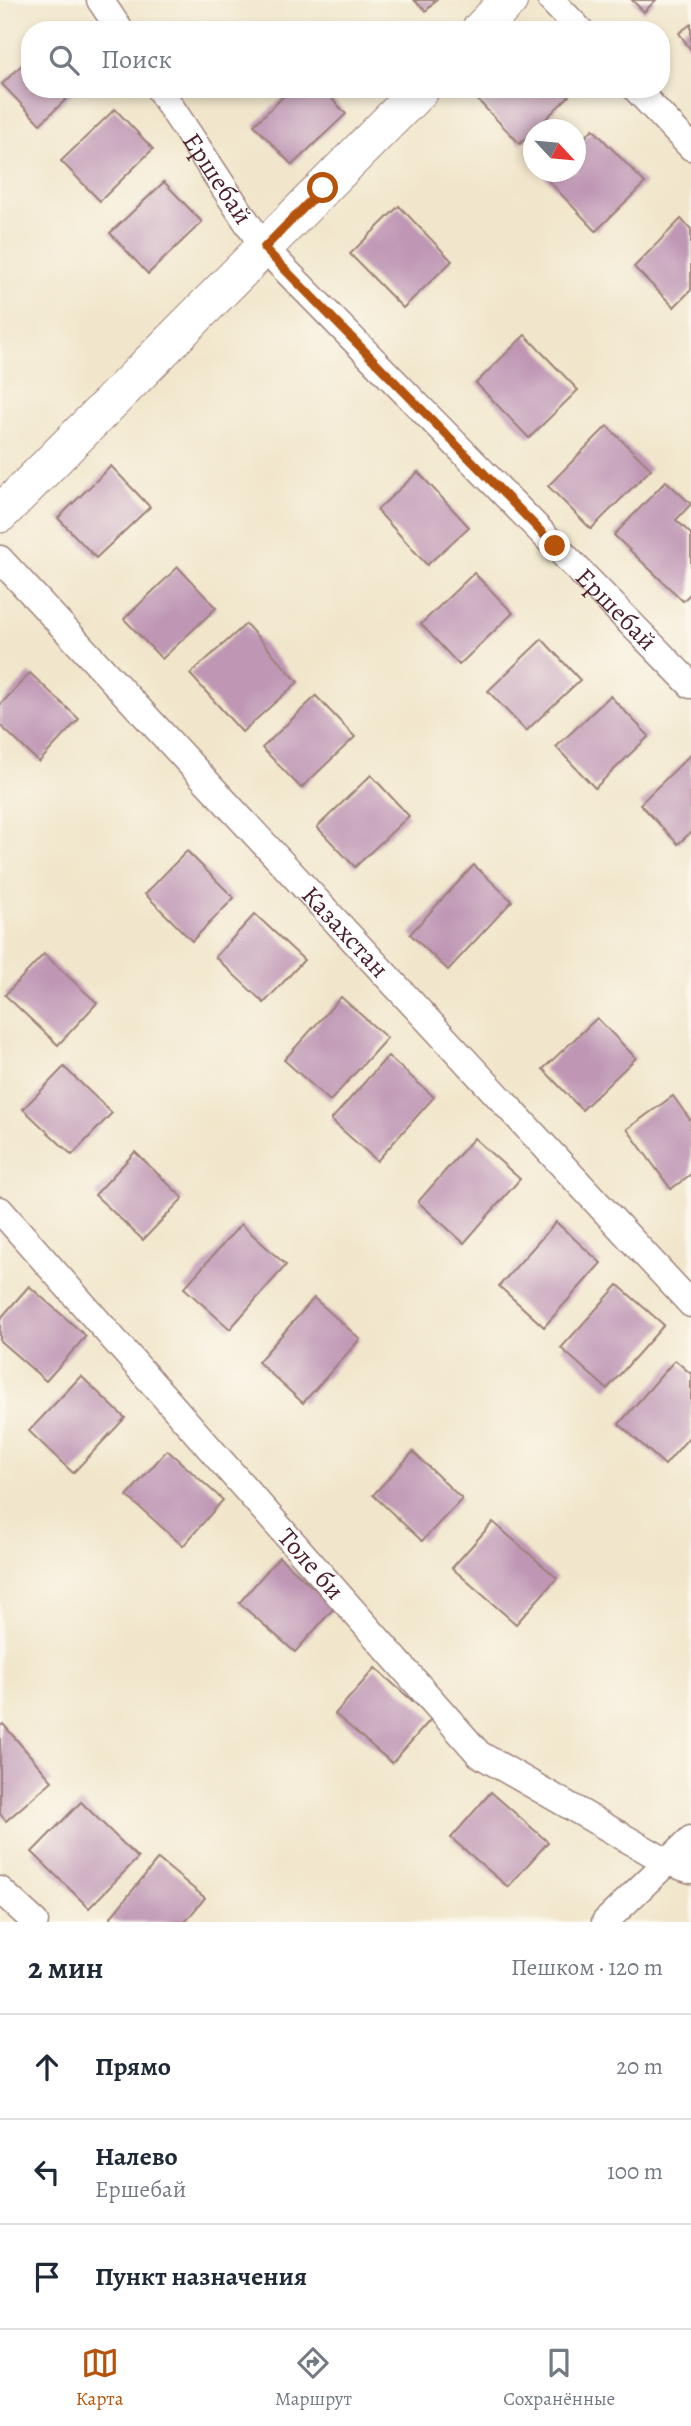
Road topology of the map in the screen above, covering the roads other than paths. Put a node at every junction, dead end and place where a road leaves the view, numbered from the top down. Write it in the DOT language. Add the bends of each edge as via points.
graph roads {
  1 [pos="100,0"];
  2 [pos="509,0"];
  3 [pos="551,0"];
  4 [pos="114,21"];
  5 [pos="489,21"];
  6 [pos="571,21"];
  7 [pos="165,98"];
  8 [pos="412,98"];
  9 [pos="645,98"];
  10 [pos="691,147"];
  11 [pos="264,248"];
  12 [pos="0,514"];
  13 [pos="0,559"];
  14 [pos="691,685"];
  15 [pos="0,1210"];
  16 [pos="691,1304"];
  17 [pos="691,1839"];
  18 [pos="679,1866"];
  19 [pos="0,1890"];
  20 [pos="35,1922"];
  21 [pos="605,1922"];
  1 -- 4 [label="street"];
  2 -- 5 [label="street"];
  3 -- 6 [label="street"];
  7 -- 11 [label="street, Ершебай"];
  8 -- 11 [label="street"];
  9 -- 10 [label="street"];
  11 -- 12 [label="street"];
  11 -- 14 [label="street, Ершебай"];
  13 -- 16 [label="street, Казахстан"];
  15 -- 18 [label="street, Толе би" via="479,1754"];
  17 -- 18 [label="street"];
  18 -- 21 [label="street"];
  19 -- 20 [label="street"];
}
